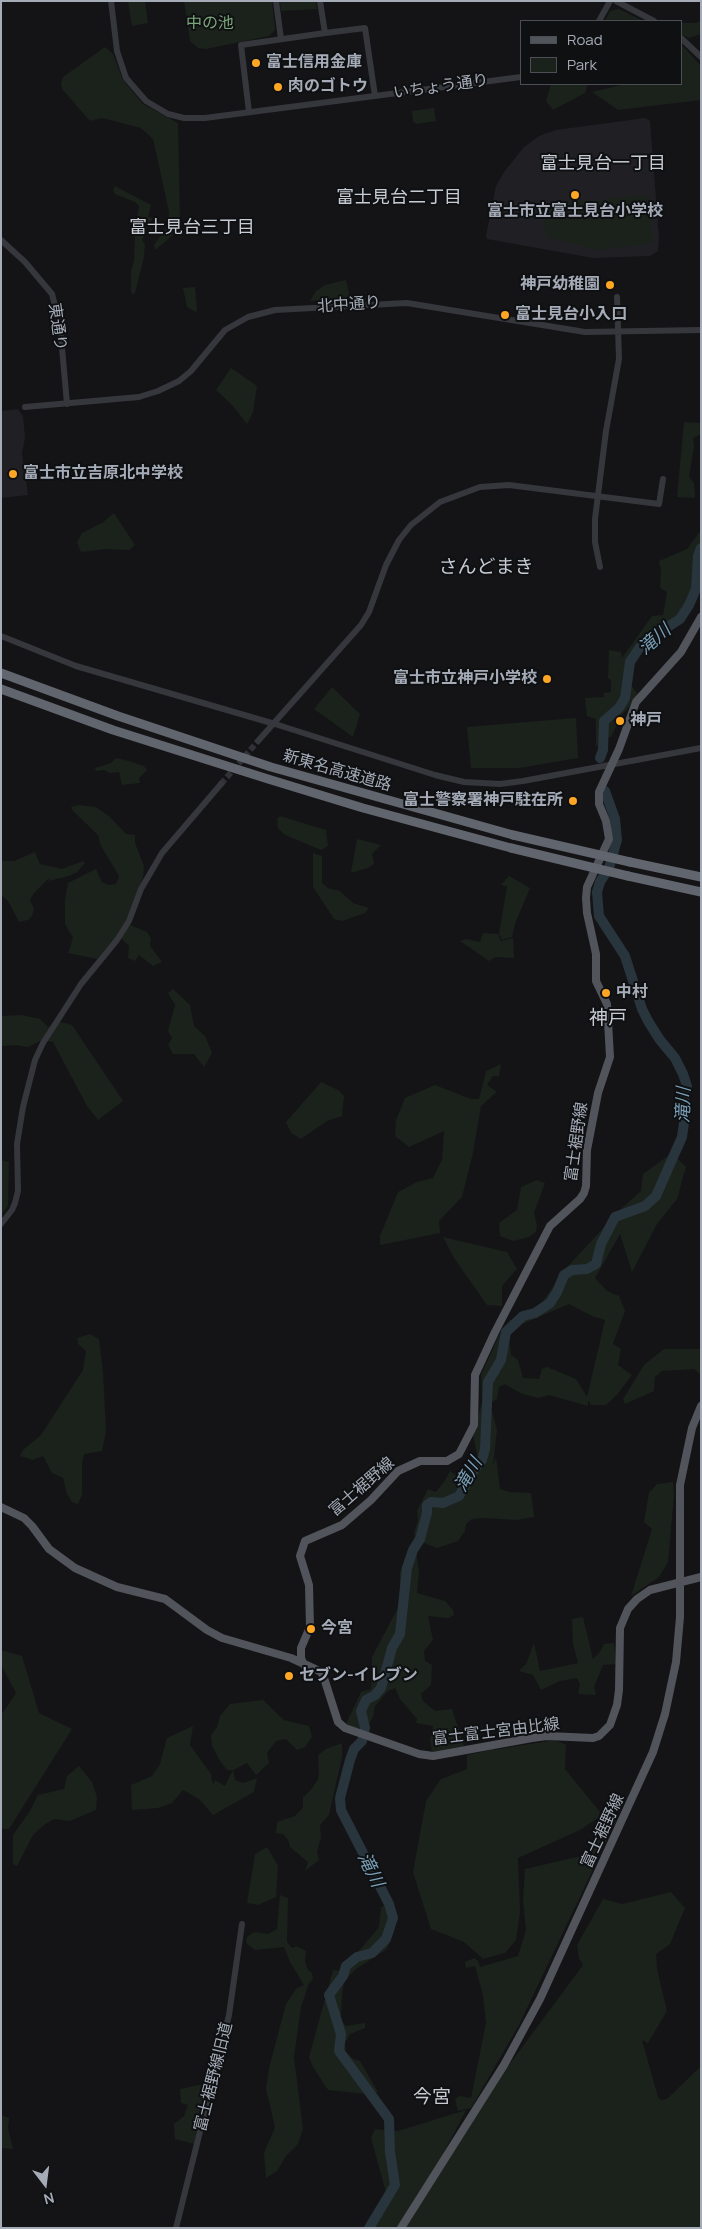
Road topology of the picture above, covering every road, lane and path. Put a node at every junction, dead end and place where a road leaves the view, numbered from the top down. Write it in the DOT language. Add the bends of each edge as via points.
graph roads {
  1 [pos="111,1"];
  2 [pos="276,1"];
  3 [pos="320,1"];
  4 [pos="610,1"];
  5 [pos="616,1"];
  6 [pos="600,20"];
  7 [pos="652,20"];
  8 [pos="324,33"];
  9 [pos="281,39"];
  10 [pos="682,39"];
  11 [pos="701,57"];
  12 [pos="520,76"];
  13 [pos="375,96"];
  14 [pos="250,112"];
  15 [pos="1,240"];
  16 [pos="617,297"];
  17 [pos="701,330"];
  18 [pos="618,332"];
  19 [pos="67,404"];
  20 [pos="25,407"];
  21 [pos="663,479"];
  22 [pos="598,497"];
  23 [pos="600,567"];
  24 [pos="701,617"];
  25 [pos="1,636"];
  26 [pos="1,673"];
  27 [pos="1,689"];
  28 [pos="275,724"];
  29 [pos="258,741"];
  30 [pos="701,748"];
  31 [pos="613,763"];
  32 [pos="221,784"];
  33 [pos="701,877"];
  34 [pos="701,892"];
  35 [pos="1,1224"];
  36 [pos="701,1406"];
  37 [pos="1,1507"];
  38 [pos="701,1577"];
  39 [pos="679,1583"];
  40 [pos="304,1665"];
  41 [pos="242,1924"];
  42 [pos="176,2228"];
  43 [pos="401,2228"];
  1 -- 14 [label="street, いちょう通り" via="122,68 146,101 168,114 184,118"];
  2 -- 9 [label="street"];
  3 -- 8 [label="street"];
  4 -- 6 [label="street"];
  5 -- 7 [label="street"];
  8 -- 9 [label="street"];
  8 -- 13 [label="street" via="365,28"];
  9 -- 14 [label="street" via="241,45"];
  10 -- 11 [label="street"];
  12 -- 13 [label="street, いちょう通り"];
  13 -- 14 [label="street, いちょう通り"];
  15 -- 19 [label="street, 東通り" via="52,294 60,325"];
  16 -- 18 [label="street"];
  17 -- 18 [label="street, 北中通り"];
  18 -- 19 [label="street, 北中通り" via="571,330 414,303 275,310 248,317 225,330 191,371 166,388 139,396"];
  18 -- 22 [label="street" via="619,359"];
  19 -- 20 [label="street, 北中通り"];
  21 -- 22 [label="street" via="659,504"];
  22 -- 23 [label="street" via="595,542"];
  22 -- 28 [label="street" via="497,485 454,495 425,512 398,540 361,625"];
  24 -- 31 [label="main road, 富士裾野線" via="681,652 636,702"];
  25 -- 28 [label="street" via="76,666"];
  26 -- 33 [label="highway, 新東名高速道路, bridge" via="270,767 513,835"];
  27 -- 34 [label="highway, 新東名高速道路, bridge" via="114,730 363,808 511,848"];
  28 -- 29 [label="street"];
  28 -- 31 [label="street" via="435,776 464,782 500,784"];
  30 -- 31 [label="street"];
  31 -- 40 [label="main road, 富士裾野線" via="598,797 609,839 587,887 586,898 596,954 596,981 608,1004 610,1057 598,1093 587,1150 584,1193 550,1226 475,1374 474,1425 459,1454 447,1460 414,1463 398,1471 342,1525 305,1541 300,1556 309,1585 310,1627 301,1648"];
  32 -- 35 [label="street" via="162,853 118,940 81,984 43,1043 35,1060 23,1107 17,1144 18,1191 12,1210"];
  36 -- 39 [label="main road, 富士裾野線" via="690,1435 680,1485"];
  37 -- 40 [label="main road, 富士富士宮由比線" via="24,1518 48,1549 75,1568 117,1586 165,1599 222,1638 291,1658"];
  38 -- 39 [label="main road, 富士富士宮由比線"];
  39 -- 40 [label="main road, 富士富士宮由比線" via="650,1590 637,1599 623,1618 618,1638 618,1697 610,1725 593,1738 547,1736 433,1756 419,1754 345,1728 338,1722 321,1672"];
  39 -- 43 [label="main road, 富士裾野線" via="680,1616 675,1670 665,1714 641,1780 527,2022 470,2122"];
  41 -- 42 [label="street, 富士裾野線旧道" via="229,2015"];
}
